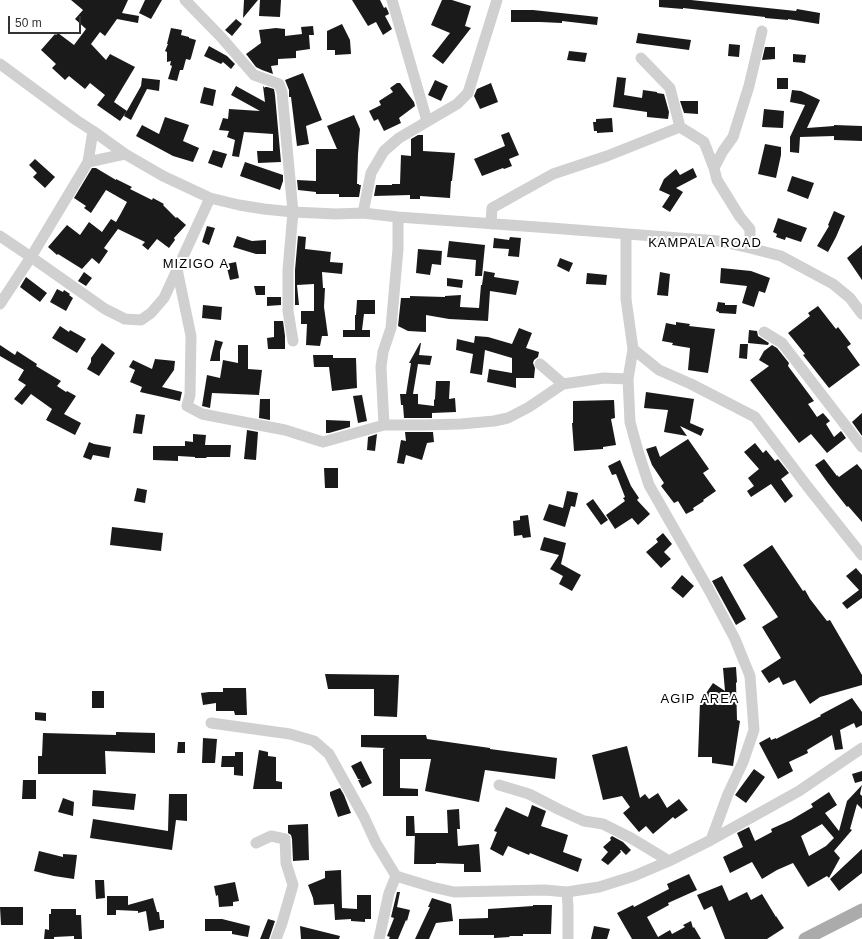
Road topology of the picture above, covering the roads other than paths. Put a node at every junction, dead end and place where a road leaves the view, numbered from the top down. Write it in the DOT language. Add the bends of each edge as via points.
graph roads {
  1 [pos="185,0"];
  2 [pos="392,0"];
  3 [pos="497,0"];
  4 [pos="762,31"];
  5 [pos="641,58"];
  6 [pos="0,64"];
  7 [pos="427,121"];
  8 [pos="680,127"];
  9 [pos="93,131"];
  10 [pos="125,154"];
  11 [pos="88,162"];
  12 [pos="714,168"];
  13 [pos="210,198"];
  14 [pos="293,212"];
  15 [pos="363,213"];
  16 [pos="398,217"];
  17 [pos="491,224"];
  18 [pos="626,234"];
  19 [pos="0,236"];
  20 [pos="750,248"];
  21 [pos="32,257"];
  22 [pos="177,269"];
  23 [pos="0,304"];
  24 [pos="862,314"];
  25 [pos="764,332"];
  26 [pos="292,341"];
  27 [pos="633,349"];
  28 [pos="540,364"];
  29 [pos="628,379"];
  30 [pos="563,384"];
  31 [pos="384,425"];
  32 [pos="862,447"];
  33 [pos="862,555"];
  34 [pos="211,723"];
  35 [pos="862,748"];
  36 [pos="499,785"];
  37 [pos="711,840"];
  38 [pos="256,843"];
  39 [pos="669,862"];
  40 [pos="396,876"];
  41 [pos="567,892"];
  42 [pos="862,910"];
  43 [pos="276,939"];
  44 [pos="379,939"];
  45 [pos="568,939"];
  46 [pos="805,939"];
  1 -- 14 [label="street" via="254,75 279,84 282,92"];
  2 -- 7 [label="street"];
  3 -- 7 [label="street" via="468,93 457,104"];
  4 -- 12 [label="street" via="733,137"];
  5 -- 8 [label="street" via="670,88"];
  6 -- 9 [label="street"];
  7 -- 15 [label="street" via="399,138 384,151 371,173"];
  8 -- 12 [label="street" via="704,142"];
  8 -- 17 [label="street" via="553,174 492,208"];
  9 -- 10 [label="street"];
  9 -- 11 [label="street"];
  10 -- 11 [label="street"];
  10 -- 13 [label="street" via="163,176"];
  11 -- 21 [label="street"];
  12 -- 20 [label="street" via="717,180 750,229"];
  13 -- 14 [label="street" via="239,205"];
  13 -- 22 [label="street"];
  14 -- 15 [label="street"];
  14 -- 26 [label="street" via="288,270 288,312"];
  15 -- 16 [label="street"];
  16 -- 17 [label="street"];
  16 -- 31 [label="street" via="398,249 390,328 381,367"];
  17 -- 18 [label="street"];
  18 -- 20 [label="street" via="718,241"];
  18 -- 27 [label="street" via="626,299"];
  19 -- 21 [label="street"];
  20 -- 24 [label="street" via="781,256 833,284 850,298"];
  21 -- 22 [label="street" via="125,319 140,320 151,313 164,298"];
  21 -- 23 [label="street"];
  22 -- 31 [label="street" via="191,336 190,395 187,406 202,414 285,430 323,442"];
  25 -- 32 [label="street" via="782,343"];
  27 -- 29 [label="street"];
  27 -- 33 [label="street" via="660,370 755,417"];
  28 -- 30 [label="street"];
  29 -- 30 [label="street" via="604,378"];
  29 -- 37 [label="street" via="630,422 649,485 709,590 750,676 754,730"];
  30 -- 31 [label="street" via="508,418 461,424"];
  34 -- 40 [label="street" via="290,734 314,741 329,754"];
  35 -- 37 [label="street" via="799,791"];
  36 -- 39 [label="street" via="529,794 584,821 603,824"];
  37 -- 39 [label="street"];
  38 -- 43 [label="street" via="271,836 285,839 286,863 293,884"];
  39 -- 41 [label="street" via="599,887"];
  40 -- 41 [label="street" via="454,892"];
  40 -- 44 [label="street" via="389,893"];
  41 -- 45 [label="street"];
  42 -- 46 [label="main road"];
}
